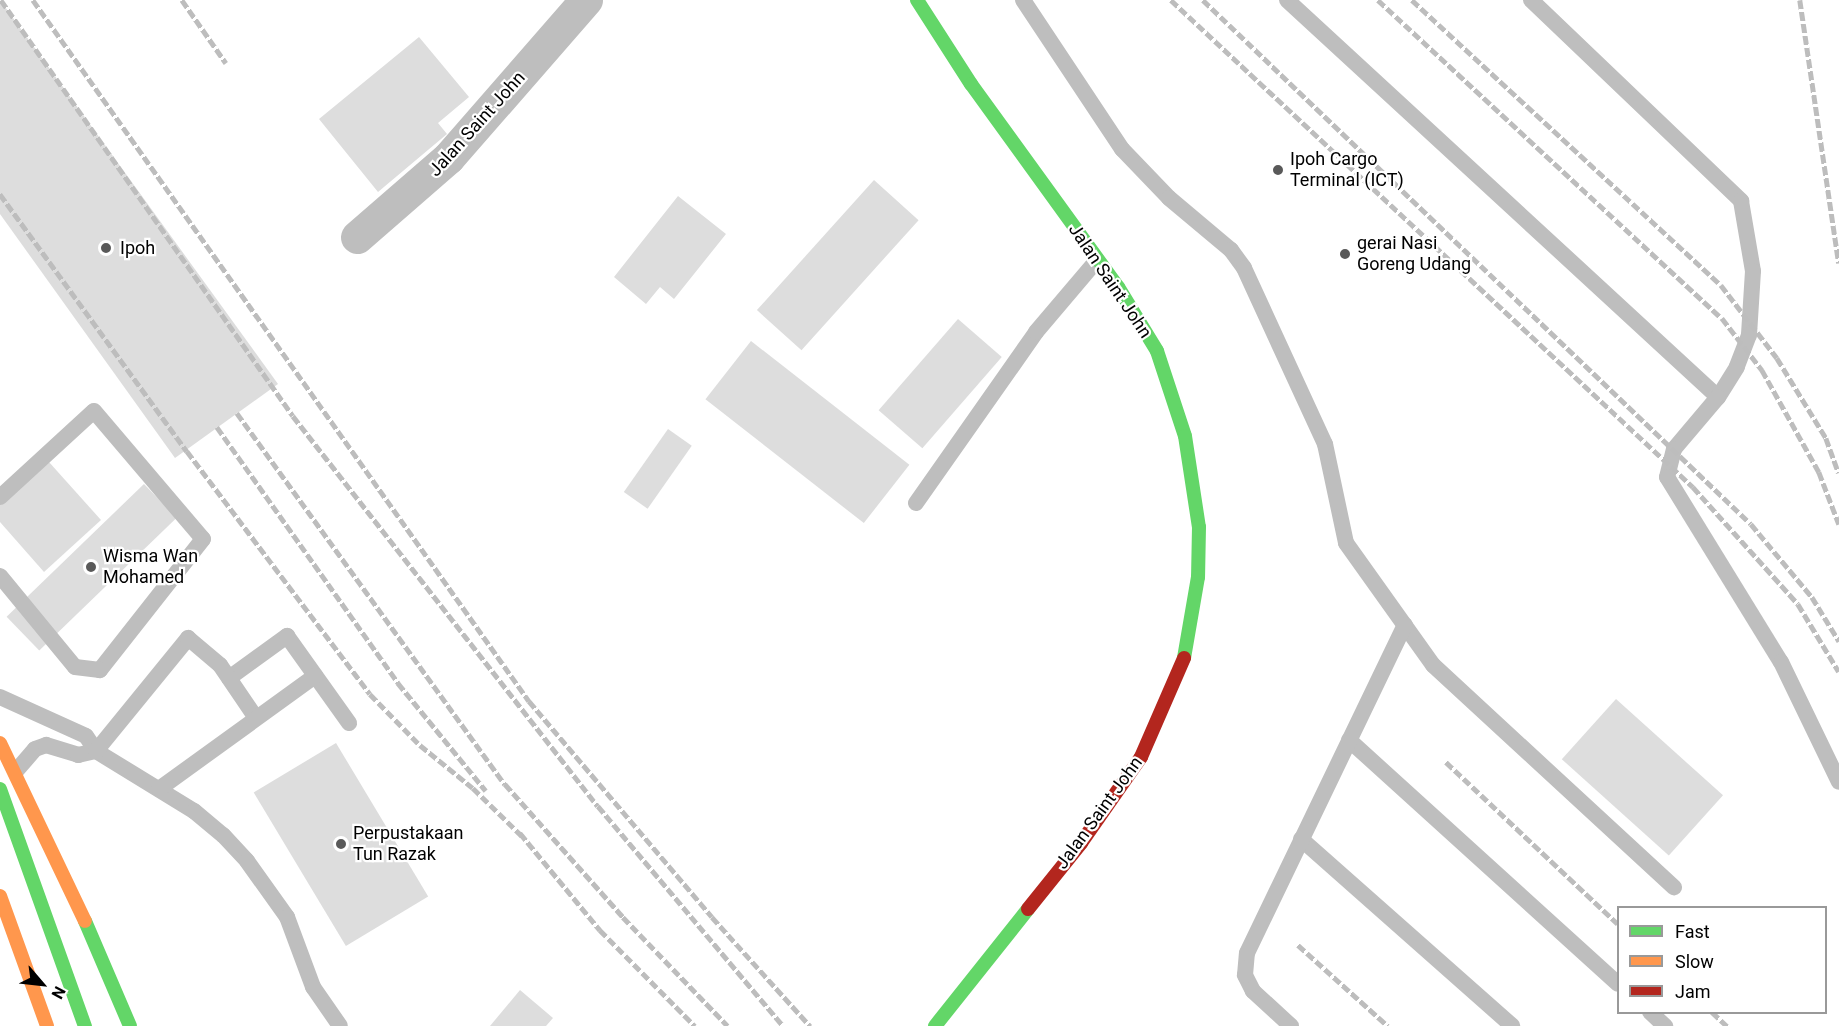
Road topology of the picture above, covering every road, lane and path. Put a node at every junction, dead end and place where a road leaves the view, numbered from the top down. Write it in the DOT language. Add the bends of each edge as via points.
graph roads {
  1 [pos="586,0"];
  2 [pos="917,0"];
  3 [pos="1023,0"];
  4 [pos="1287,0"];
  5 [pos="1531,0"];
  6 [pos="357,237"];
  7 [pos="1097,260"];
  8 [pos="1165,334"];
  9 [pos="1174,353"];
  10 [pos="1718,397"];
  11 [pos="0,497"];
  12 [pos="916,504"];
  13 [pos="0,576"];
  14 [pos="1406,626"];
  15 [pos="315,676"];
  16 [pos="229,678"];
  17 [pos="0,697"];
  18 [pos="256,718"];
  19 [pos="349,723"];
  20 [pos="1349,740"];
  21 [pos="0,743"];
  22 [pos="96,751"];
  23 [pos="16,771"];
  24 [pos="1839,782"];
  25 [pos="0,789"];
  26 [pos="159,789"];
  27 [pos="1301,839"];
  28 [pos="1674,887"];
  29 [pos="0,896"];
  30 [pos="1617,983"];
  31 [pos="1652,1014"];
  32 [pos="61,1022"];
  33 [pos="130,1026"];
  34 [pos="340,1026"];
  35 [pos="935,1026"];
  36 [pos="1291,1026"];
  37 [pos="1512,1026"];
  38 [pos="1665,1026"];
  1 -- 6 [label="street, Jalan Saint John" via="448,158"];
  2 -- 7 [label="main road, Jalan Saint John" via="971,84"];
  3 -- 14 [label="lane" via="1122,149 1169,198 1231,250 1244,268 1325,444 1346,543"];
  4 -- 10 [label="lane"];
  5 -- 10 [label="lane" via="1741,201 1754,303 1749,335 1737,367"];
  7 -- 12 [label="lane" via="1036,332"];
  7 -- 35 [label="main road, Jalan Saint John" via="1157,351 1177,407 1194,481 1199,527 1194,616 1184,662 1141,757 1081,843"];
  8 -- 9 [label="main road, Jalan Saint John"];
  10 -- 24 [label="lane" via="1674,448 1667,477 1782,662"];
  11 -- 13 [label="lane" via="94,411 203,539 100,670 75,667"];
  14 -- 20 [label="lane"];
  14 -- 28 [label="lane" via="1433,665"];
  15 -- 16 [label="lane" via="287,636"];
  15 -- 18 [label="lane"];
  15 -- 19 [label="lane"];
  16 -- 18 [label="lane"];
  16 -- 22 [label="lane" via="207,652 188,638"];
  17 -- 22 [label="lane" via="86,736"];
  18 -- 26 [label="lane"];
  20 -- 27 [label="lane"];
  20 -- 30 [label="lane"];
  21 -- 23 [label="main road"];
  22 -- 23 [label="lane" via="78,755 46,745 35,749"];
  22 -- 26 [label="lane"];
  23 -- 33 [label="main road" via="102,955"];
  25 -- 32 [label="main road"];
  26 -- 34 [label="lane" via="194,811 247,861 287,917 313,987"];
  27 -- 36 [label="lane" via="1256,929 1247,953 1245,975 1253,991"];
  27 -- 37 [label="lane"];
  29 -- 32 [label="main road"];
  31 -- 38 [label="lane"];
}
